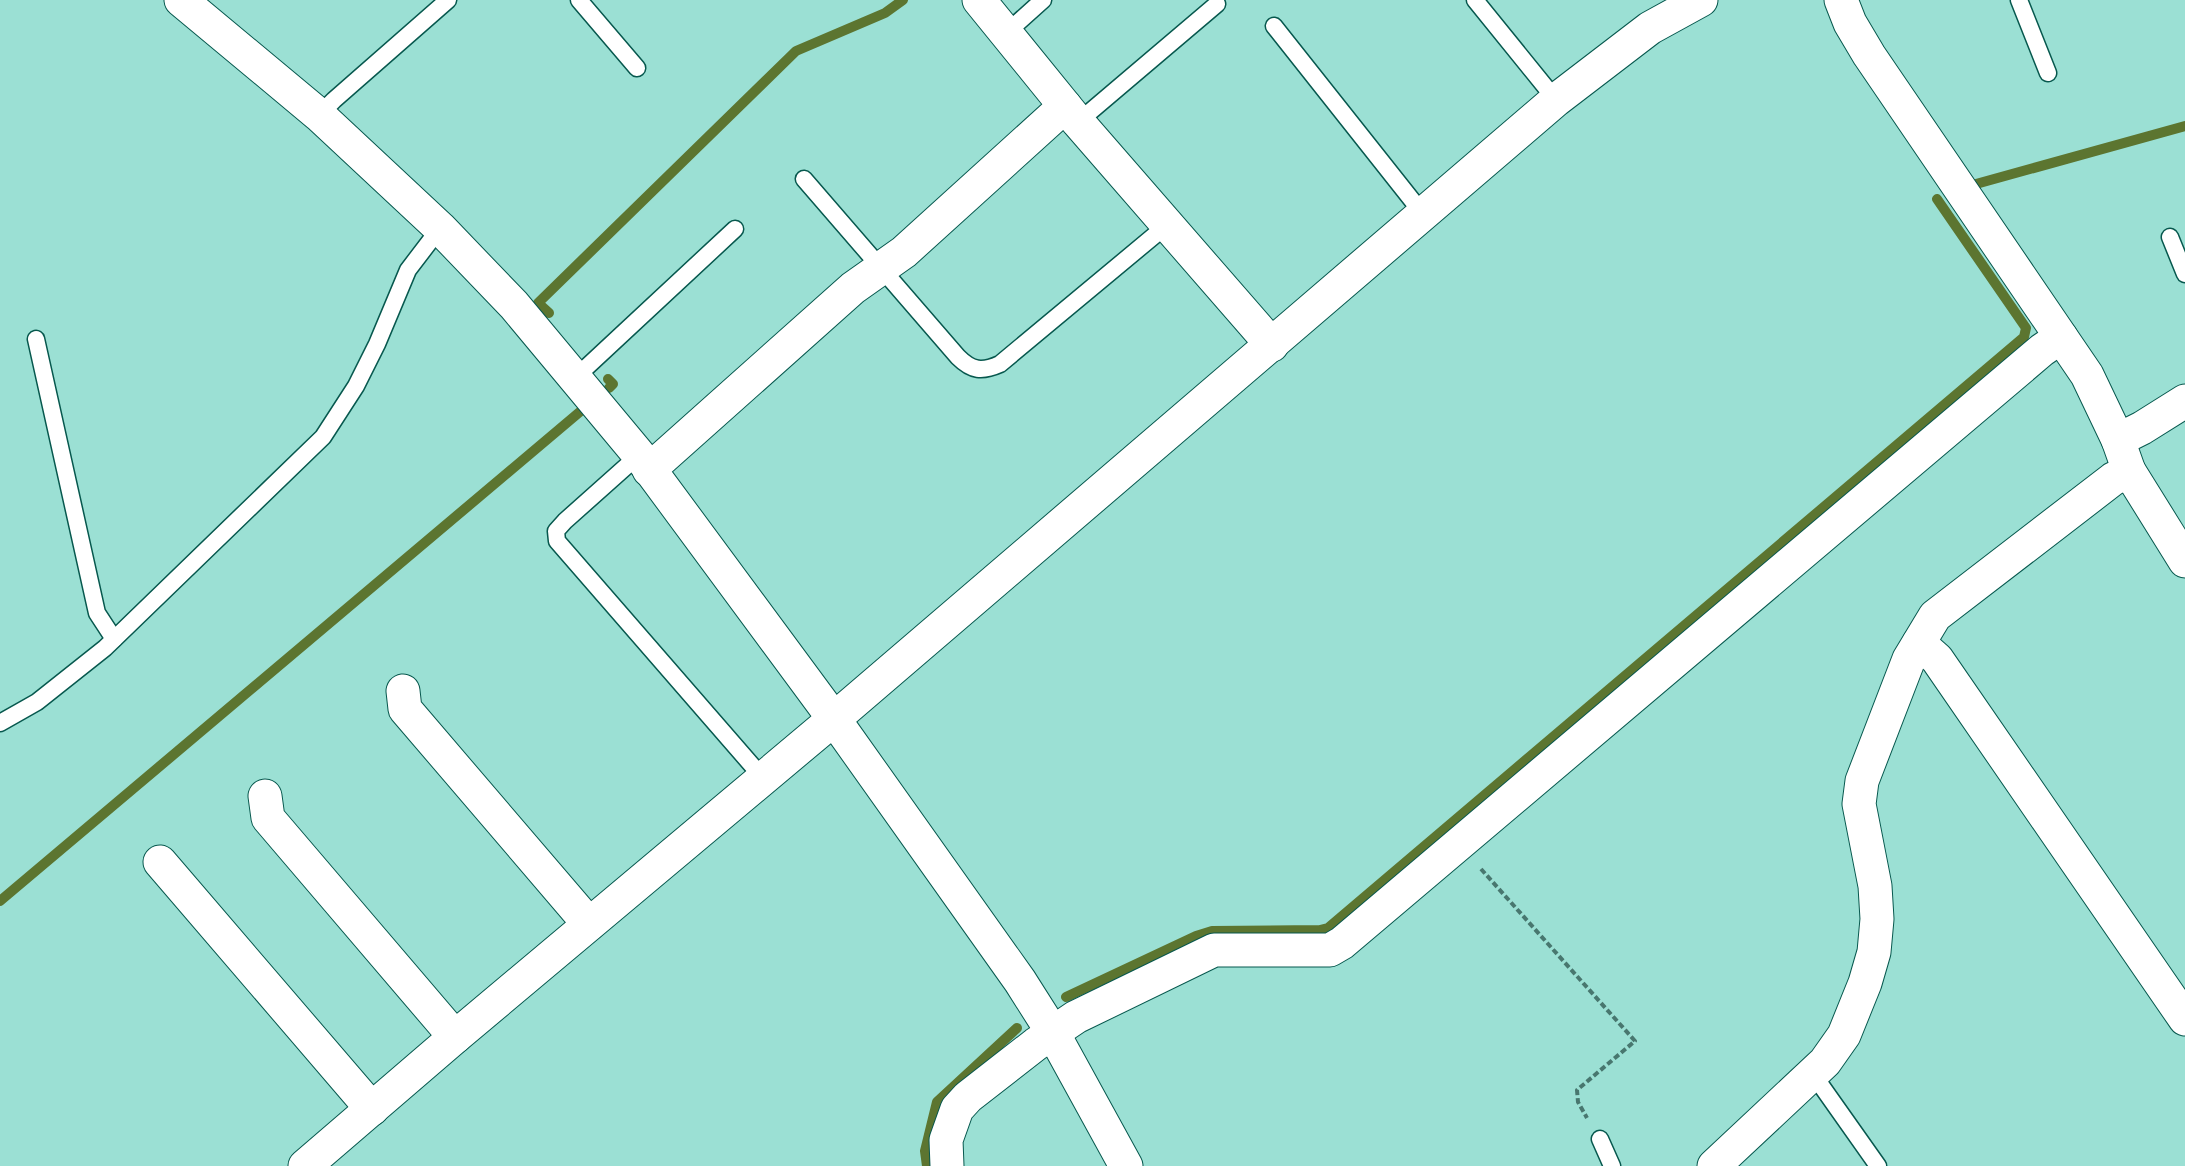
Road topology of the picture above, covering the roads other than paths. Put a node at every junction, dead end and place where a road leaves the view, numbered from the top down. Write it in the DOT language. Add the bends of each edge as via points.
graph roads {
  1 [pos="181,0"];
  2 [pos="448,0"];
  3 [pos="579,0"];
  4 [pos="979,0"];
  5 [pos="1043,0"];
  6 [pos="1475,0"];
  7 [pos="1701,0"];
  8 [pos="1840,0"];
  9 [pos="2019,0"];
  10 [pos="1217,4"];
  11 [pos="1274,26"];
  12 [pos="1005,34"];
  13 [pos="637,68"];
  14 [pos="2048,73"];
  15 [pos="1556,100"];
  16 [pos="1072,114"];
  17 [pos="319,116"];
  18 [pos="804,179"];
  19 [pos="1423,214"];
  20 [pos="1167,225"];
  21 [pos="440,228"];
  22 [pos="735,229"];
  23 [pos="2170,237"];
  24 [pos="883,268"];
  25 [pos="2185,274"];
  26 [pos="2061,337"];
  27 [pos="36,339"];
  28 [pos="1272,345"];
  29 [pos="576,377"];
  30 [pos="2185,401"];
  31 [pos="2118,440"];
  32 [pos="644,462"];
  33 [pos="2129,471"];
  34 [pos="2185,561"];
  35 [pos="114,639"];
  36 [pos="1919,643"];
  37 [pos="403,692"];
  38 [pos="834,719"];
  39 [pos="0,723"];
  40 [pos="763,778"];
  41 [pos="265,795"];
  42 [pos="160,862"];
  43 [pos="589,924"];
  44 [pos="2185,1018"];
  45 [pos="1053,1033"];
  46 [pos="455,1037"];
  47 [pos="1813,1074"];
  48 [pos="372,1109"];
  49 [pos="1600,1139"];
  50 [pos="305,1166"];
  51 [pos="947,1166"];
  52 [pos="1126,1166"];
  53 [pos="1612,1166"];
  54 [pos="1714,1166"];
  55 [pos="1878,1166"];
  1 -- 17 [label="street"];
  2 -- 17 [label="lane"];
  3 -- 13 [label="lane"];
  4 -- 12 [label="street"];
  5 -- 12 [label="lane"];
  6 -- 15 [label="lane"];
  7 -- 15 [label="street" via="1650,28"];
  8 -- 26 [label="street" via="1869,55"];
  9 -- 14 [label="lane"];
  10 -- 16 [label="lane"];
  11 -- 19 [label="lane"];
  12 -- 16 [label="street"];
  15 -- 19 [label="street"];
  16 -- 20 [label="street"];
  16 -- 24 [label="street"];
  17 -- 21 [label="street"];
  18 -- 24 [label="lane"];
  19 -- 28 [label="street"];
  20 -- 24 [label="lane" via="1000,364 989,369 967,366"];
  20 -- 28 [label="street"];
  21 -- 29 [label="street"];
  21 -- 35 [label="lane" via="408,270 362,375 322,437"];
  22 -- 29 [label="lane"];
  23 -- 25 [label="lane"];
  24 -- 32 [label="street" via="853,288"];
  26 -- 31 [label="street" via="2087,375"];
  26 -- 45 [label="street" via="1342,943 1330,950 1214,950 1076,1017"];
  27 -- 35 [label="lane" via="97,613"];
  28 -- 38 [label="street"];
  29 -- 32 [label="street"];
  30 -- 31 [label="street"];
  31 -- 33 [label="street"];
  32 -- 38 [label="street"];
  32 -- 40 [label="lane" via="565,521 556,531 557,541"];
  33 -- 34 [label="street"];
  33 -- 36 [label="street" via="2113,479 1935,616"];
  35 -- 39 [label="lane" via="37,702"];
  36 -- 44 [label="street" via="1937,659"];
  36 -- 47 [label="street" via="1909,659 1862,781 1859,804 1877,908 1874,952 1844,1035"];
  37 -- 43 [label="street" via="405,709"];
  38 -- 40 [label="street"];
  38 -- 45 [label="street"];
  40 -- 43 [label="street"];
  41 -- 46 [label="street" via="268,818"];
  42 -- 48 [label="street"];
  43 -- 46 [label="street"];
  45 -- 51 [label="street" via="957,1109 946,1140"];
  45 -- 52 [label="street"];
  46 -- 48 [label="street"];
  47 -- 54 [label="street"];
  47 -- 55 [label="lane"];
  48 -- 50 [label="street"];
  49 -- 53 [label="lane"];
}
